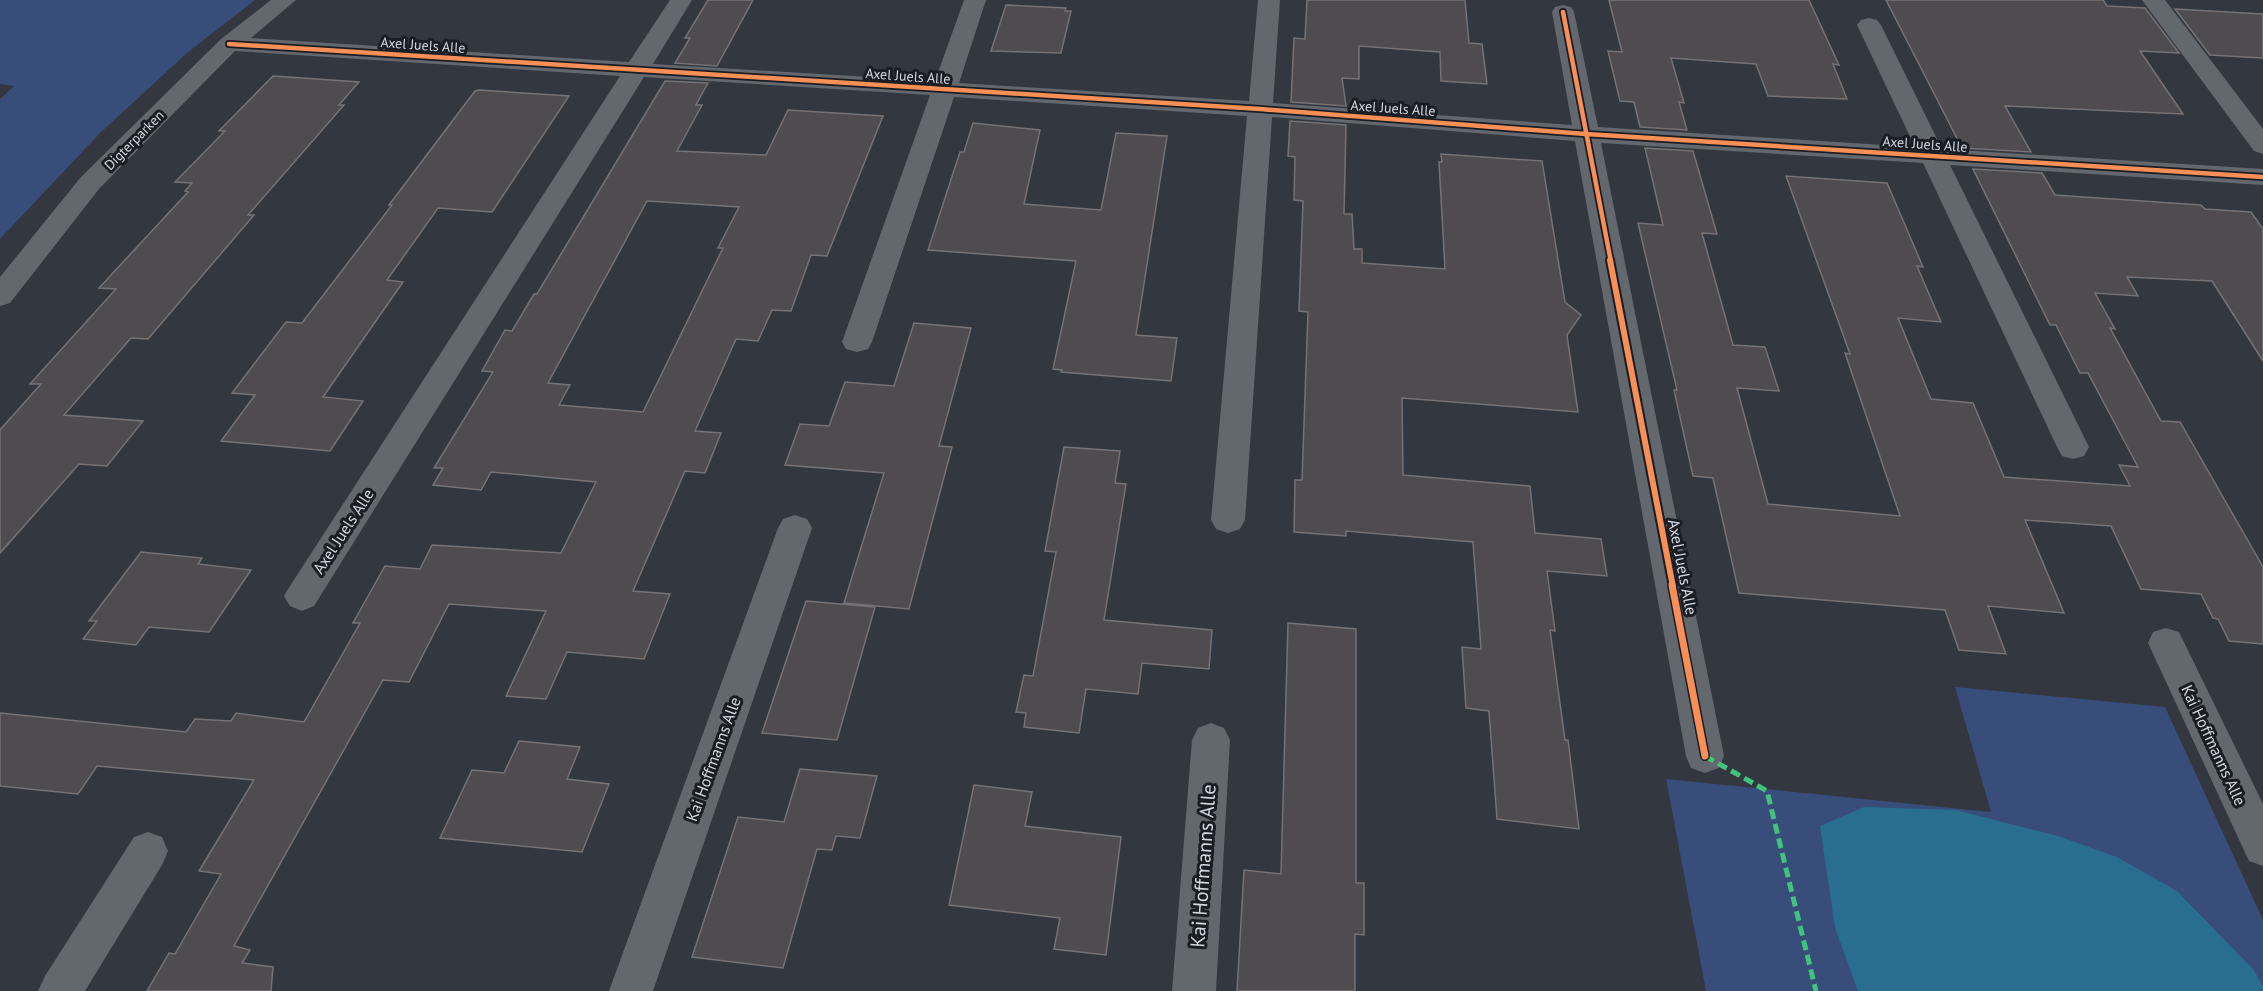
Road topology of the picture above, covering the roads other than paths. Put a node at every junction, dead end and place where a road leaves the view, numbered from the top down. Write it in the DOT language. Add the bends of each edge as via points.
graph roads {
  1 [pos="285,0"];
  2 [pos="681,0"];
  3 [pos="975,0"];
  4 [pos="1269,0"];
  5 [pos="2153,0"];
  6 [pos="1563,12"];
  7 [pos="1869,25"];
  8 [pos="229,44"];
  9 [pos="636,71"];
  10 [pos="945,91"];
  11 [pos="1260,109"];
  12 [pos="1586,134"];
  13 [pos="2263,146"];
  14 [pos="1932,156"];
  15 [pos="2263,177"];
  16 [pos="0,296"];
  17 [pos="857,342"];
  18 [pos="2073,447"];
  19 [pos="1228,520"];
  20 [pos="795,528"];
  21 [pos="302,596"];
  22 [pos="2166,643"];
  23 [pos="1211,740"];
  24 [pos="1705,756"];
  25 [pos="2263,847"];
  26 [pos="148,851"];
  27 [pos="60,991"];
  28 [pos="631,991"];
  29 [pos="1194,991"];
  1 -- 8 [label="street, Digterparken"];
  2 -- 9 [label="street, Axel Juels Alle"];
  3 -- 10 [label="street, Axel Juels Alle"];
  4 -- 11 [label="street"];
  5 -- 13 [label="street"];
  6 -- 12 [label="street, Axel Juels Alle"];
  7 -- 14 [label="street, Axel Juels Alle"];
  8 -- 9 [label="street, Axel Juels Alle"];
  8 -- 16 [label="street, Digterparken" via="90,183"];
  9 -- 10 [label="street, Axel Juels Alle"];
  9 -- 21 [label="street, Axel Juels Alle"];
  10 -- 11 [label="street, Axel Juels Alle"];
  10 -- 17 [label="street, Axel Juels Alle"];
  11 -- 12 [label="street, Axel Juels Alle"];
  11 -- 19 [label="street"];
  12 -- 14 [label="street, Axel Juels Alle"];
  12 -- 24 [label="street, Axel Juels Alle"];
  14 -- 15 [label="street, Axel Juels Alle"];
  14 -- 18 [label="street, Axel Juels Alle"];
  20 -- 28 [label="street, Kai Hoffmanns Alle"];
  22 -- 25 [label="street, Kai Hoffmanns Alle"];
  23 -- 29 [label="street, Kai Hoffmanns Alle"];
  26 -- 27 [label="street"];
}
